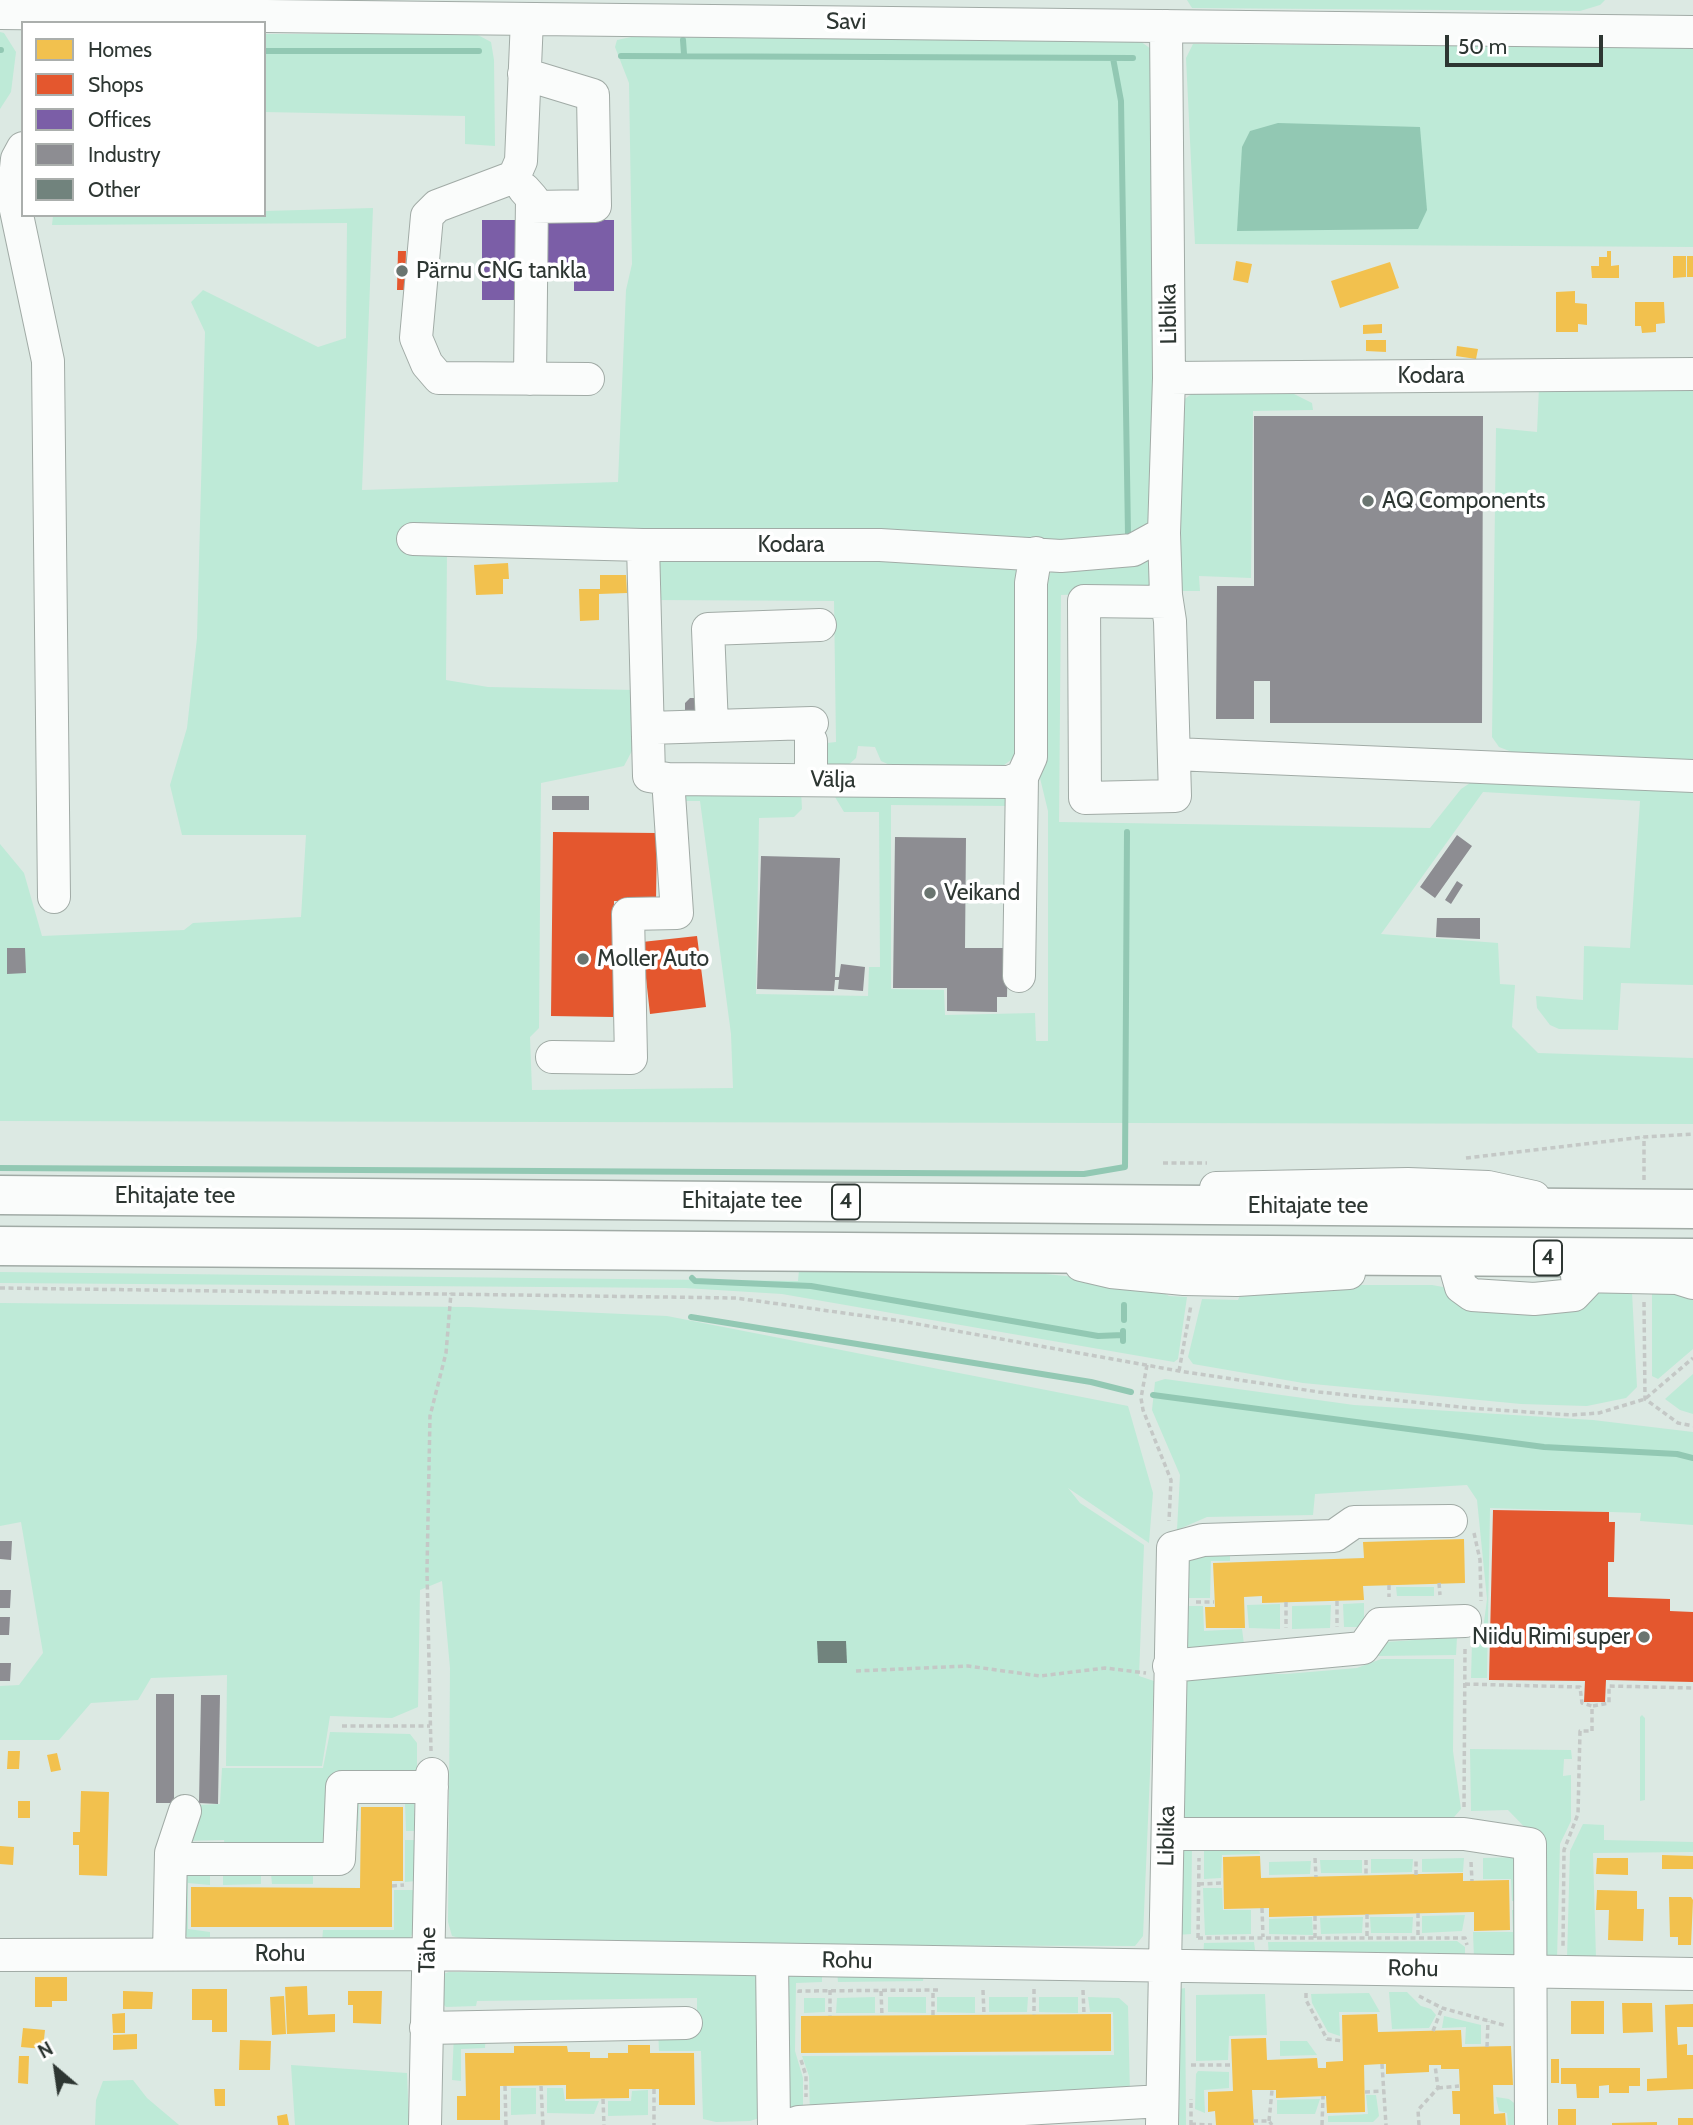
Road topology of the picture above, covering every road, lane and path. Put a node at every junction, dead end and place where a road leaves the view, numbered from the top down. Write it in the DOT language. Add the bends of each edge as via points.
graph roads {
  1 [pos="151,7"];
  2 [pos="463,9"];
  3 [pos="0,13"];
  4 [pos="40,18"];
  5 [pos="527,19"];
  6 [pos="1166,26"];
  7 [pos="1693,32"];
  8 [pos="524,74"];
  9 [pos="0,140"];
  10 [pos="21,141"];
  11 [pos="21,152"];
  12 [pos="514,177"];
  13 [pos="532,207"];
  14 [pos="1693,374"];
  15 [pos="1169,378"];
  16 [pos="530,379"];
  17 [pos="588,379"];
  18 [pos="1164,533"];
  19 [pos="413,539"];
  20 [pos="643,545"];
  21 [pos="1036,553"];
  22 [pos="1167,602"];
  23 [pos="820,625"];
  24 [pos="712,726"];
  25 [pos="648,728"];
  26 [pos="1174,754"];
  27 [pos="1693,776"];
  28 [pos="1022,777"];
  29 [pos="668,779"];
  30 [pos="811,779"];
  31 [pos="54,897"];
  32 [pos="1019,975"];
  33 [pos="552,1057"];
  34 [pos="1693,1134"];
  35 [pos="1644,1137"];
  36 [pos="1464,1159"];
  37 [pos="1163,1163"];
  38 [pos="1218,1163"];
  39 [pos="1644,1186"];
  40 [pos="0,1195"];
  41 [pos="1693,1209"];
  42 [pos="1693,1242"];
  43 [pos="0,1246"];
  44 [pos="1035,1255"];
  45 [pos="1143,1256"];
  46 [pos="1388,1258"];
  47 [pos="1693,1258"];
  48 [pos="1693,1283"];
  49 [pos="0,1288"];
  50 [pos="451,1293"];
  51 [pos="1644,1293"];
  52 [pos="1191,1304"];
  53 [pos="1693,1358"];
  54 [pos="1147,1365"];
  55 [pos="1179,1371"];
  56 [pos="1645,1399"];
  57 [pos="1693,1426"];
  58 [pos="1451,1521"];
  59 [pos="1173,1548"];
  60 [pos="1465,1636"];
  61 [pos="856,1671"];
  62 [pos="1169,1671"];
  63 [pos="1465,1684"];
  64 [pos="1693,1688"];
  65 [pos="1592,1706"];
  66 [pos="342,1726"];
  67 [pos="430,1726"];
  68 [pos="432,1781"];
  69 [pos="185,1811"];
  70 [pos="1168,1834"];
  71 [pos="1464,1834"];
  72 [pos="171,1859"];
  73 [pos="1224,1883"];
  74 [pos="1199,1884"];
  75 [pos="1262,1908"];
  76 [pos="1418,1913"];
  77 [pos="1367,1914"];
  78 [pos="1315,1916"];
  79 [pos="1198,1938"];
  80 [pos="1315,1938"];
  81 [pos="1367,1938"];
  82 [pos="1418,1938"];
  83 [pos="1263,1953"];
  84 [pos="169,1954"];
  85 [pos="428,1954"];
  86 [pos="0,1955"];
  87 [pos="772,1960"];
  88 [pos="1164,1967"];
  89 [pos="1307,1968"];
  90 [pos="1404,1969"];
  91 [pos="1473,1970"];
  92 [pos="1530,1970"];
  93 [pos="1563,1971"];
  94 [pos="1693,1974"];
  95 [pos="946,1990"];
  96 [pos="971,1990"];
  97 [pos="983,1990"];
  98 [pos="996,1990"];
  99 [pos="1021,1990"];
  100 [pos="1046,1990"];
  101 [pos="1070,1990"];
  102 [pos="1083,1990"];
  103 [pos="1094,1990"];
  104 [pos="881,1991"];
  105 [pos="799,2003"];
  106 [pos="1442,2008"];
  107 [pos="1084,2014"];
  108 [pos="984,2015"];
  109 [pos="882,2016"];
  110 [pos="1488,2021"];
  111 [pos="686,2023"];
  112 [pos="426,2028"];
  113 [pos="1433,2031"];
  114 [pos="1530,2038"];
  115 [pos="1343,2041"];
  116 [pos="1487,2046"];
  117 [pos="799,2054"];
  118 [pos="1382,2064"];
  119 [pos="1191,2065"];
  120 [pos="1232,2065"];
  121 [pos="1435,2065"];
  122 [pos="541,2086"];
  123 [pos="1459,2086"];
  124 [pos="505,2087"];
  125 [pos="1438,2088"];
  126 [pos="654,2089"];
  127 [pos="1272,2090"];
  128 [pos="1384,2091"];
  129 [pos="1365,2092"];
  130 [pos="1323,2096"];
  131 [pos="603,2099"];
  132 [pos="1162,2113"];
  133 [pos="1022,2117"];
  134 [pos="974,2118"];
  135 [pos="1253,2121"];
  136 [pos="1271,2123"];
  137 [pos="793,2124"];
  138 [pos="1191,2124"];
  139 [pos="425,2125"];
  140 [pos="506,2125"];
  141 [pos="543,2125"];
  142 [pos="604,2125"];
  143 [pos="654,2125"];
  144 [pos="1212,2125"];
  145 [pos="1322,2125"];
  146 [pos="1386,2125"];
  147 [pos="1419,2125"];
  148 [pos="1531,2125"];
  1 -- 2 [label="street, Savi"];
  1 -- 4 [label="street, Savi"];
  2 -- 5 [label="street, Savi"];
  3 -- 4 [label="street, Savi"];
  5 -- 6 [label="street, Savi"];
  5 -- 8 [label="street"];
  6 -- 7 [label="street, Savi"];
  6 -- 15 [label="street, Liblika"];
  8 -- 12 [label="street" via="521,161"];
  8 -- 13 [label="street" via="593,95 595,206"];
  9 -- 10 [label="street"];
  11 -- 31 [label="street" via="13,196 48,361"];
  12 -- 13 [label="street" via="531,198"];
  12 -- 16 [label="street" via="437,206 427,216 416,338 439,378"];
  13 -- 16 [label="street"];
  14 -- 15 [label="street, Kodara"];
  15 -- 18 [label="street, Liblika"];
  16 -- 17 [label="street"];
  18 -- 21 [label="street, Kodara" via="1133,550 1061,556"];
  18 -- 22 [label="street, Liblika"];
  19 -- 20 [label="street, Kodara"];
  20 -- 21 [label="street, Kodara" via="880,545"];
  20 -- 25 [label="street"];
  21 -- 28 [label="street" via="1031,583 1031,757"];
  22 -- 26 [label="street, Liblika"];
  22 -- 26 [label="street, Liblika" via="1084,601 1085,798 1175,796"];
  23 -- 24 [label="street" via="708,629"];
  24 -- 25 [label="street"];
  24 -- 30 [label="street" via="811,732"];
  25 -- 29 [label="street" via="649,776"];
  26 -- 27 [label="street"];
  28 -- 30 [label="street, Välja" via="1009,782"];
  28 -- 32 [label="street"];
  29 -- 30 [label="street, Välja"];
  29 -- 33 [label="street" via="677,913 628,914 631,1058"];
  34 -- 35 [label="path"];
  35 -- 36 [label="path"];
  35 -- 39 [label="path"];
  37 -- 38 [label="path"];
  40 -- 41 [label="highway, Ehitajate tee / 4"];
  42 -- 45 [label="street" via="1171,1241"];
  43 -- 44 [label="highway, 4"];
  44 -- 45 [label="highway, 4"];
  44 -- 46 [label="street" via="1111,1272 1237,1280 1353,1272"];
  45 -- 46 [label="highway, 4"];
  46 -- 47 [label="highway, 4"];
  46 -- 48 [label="street" via="1457,1273 1677,1278"];
  49 -- 50 [label="path"];
  50 -- 54 [label="path" via="736,1298 901,1321"];
  50 -- 67 [label="path" via="446,1353 430,1416"];
  51 -- 56 [label="path"];
  52 -- 55 [label="path"];
  53 -- 56 [label="path"];
  54 -- 55 [label="path"];
  54 -- 59 [label="path" via="1141,1398 1171,1480 1168,1520"];
  55 -- 56 [label="path" via="1319,1392 1571,1415"];
  56 -- 57 [label="path" via="1678,1423"];
  58 -- 59 [label="street" via="1354,1522 1334,1536 1203,1540"];
  58 -- 60 [label="path" via="1468,1523 1474,1531 1480,1560 1483,1596"];
  59 -- 62 [label="street, Liblika"];
  60 -- 62 [label="street" via="1380,1624 1363,1648"];
  60 -- 63 [label="path"];
  61 -- 62 [label="path" via="968,1666 1040,1676 1105,1668"];
  62 -- 70 [label="street, Liblika"];
  63 -- 65 [label="path" via="1580,1687 1582,1703"];
  63 -- 71 [label="path"];
  64 -- 65 [label="path" via="1609,1686 1609,1703"];
  65 -- 93 [label="path" via="1592,1731 1580,1731 1578,1814 1564,1850"];
  66 -- 67 [label="path"];
  67 -- 68 [label="path"];
  68 -- 72 [label="street" via="342,1787 339,1859"];
  68 -- 85 [label="street, Tähe"];
  69 -- 72 [label="street"];
  70 -- 71 [label="street"];
  70 -- 88 [label="street, Liblika"];
  71 -- 92 [label="street" via="1530,1844"];
  72 -- 84 [label="street"];
  73 -- 74 [label="path"];
  75 -- 83 [label="path"];
  76 -- 82 [label="path"];
  77 -- 81 [label="path"];
  78 -- 80 [label="path"];
  79 -- 83 [label="path"];
  80 -- 81 [label="path"];
  80 -- 83 [label="path"];
  81 -- 82 [label="path"];
  82 -- 91 [label="path" via="1465,1938"];
  83 -- 88 [label="street, Rohu"];
  83 -- 89 [label="street, Rohu"];
  84 -- 85 [label="street, Rohu"];
  84 -- 86 [label="street, Rohu"];
  85 -- 87 [label="street, Rohu"];
  85 -- 112 [label="street, Tähe"];
  87 -- 88 [label="street, Rohu"];
  87 -- 137 [label="street"];
  88 -- 132 [label="street, Liblika"];
  89 -- 90 [label="street, Rohu"];
  89 -- 115 [label="path" via="1306,2000 1326,2039"];
  90 -- 91 [label="street, Rohu"];
  90 -- 106 [label="path" via="1414,1993"];
  91 -- 92 [label="street, Rohu"];
  92 -- 93 [label="street, Rohu"];
  92 -- 114 [label="street"];
  93 -- 94 [label="street, Rohu"];
  95 -- 104 [label="path"];
  96 -- 97 [label="path"];
  97 -- 98 [label="path"];
  97 -- 108 [label="path"];
  99 -- 100 [label="path"];
  101 -- 102 [label="path"];
  102 -- 103 [label="path"];
  102 -- 107 [label="path"];
  104 -- 105 [label="path" via="799,1991"];
  104 -- 109 [label="path"];
  106 -- 110 [label="path"];
  106 -- 113 [label="path"];
  110 -- 114 [label="path"];
  110 -- 116 [label="path"];
  111 -- 112 [label="street"];
  112 -- 139 [label="street, Tähe"];
  114 -- 148 [label="street"];
  117 -- 137 [label="path" via="806,2076"];
  118 -- 128 [label="path"];
  119 -- 120 [label="path"];
  121 -- 125 [label="path"];
  122 -- 141 [label="path"];
  123 -- 125 [label="path"];
  124 -- 140 [label="path"];
  125 -- 147 [label="path" via="1418,2110"];
  126 -- 143 [label="path"];
  127 -- 136 [label="path"];
  128 -- 129 [label="path"];
  128 -- 146 [label="path"];
  130 -- 145 [label="path"];
  131 -- 142 [label="path"];
  132 -- 133 [label="street"];
  133 -- 134 [label="street"];
  134 -- 137 [label="street"];
  135 -- 136 [label="path"];
  138 -- 144 [label="path"];
}
